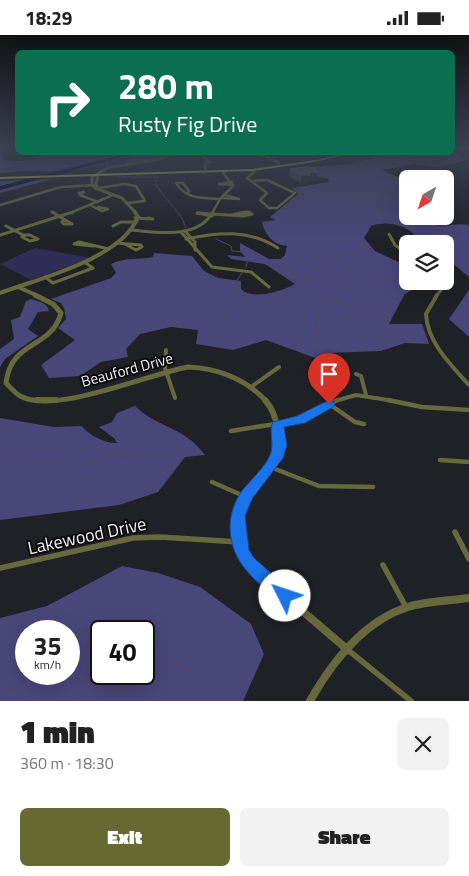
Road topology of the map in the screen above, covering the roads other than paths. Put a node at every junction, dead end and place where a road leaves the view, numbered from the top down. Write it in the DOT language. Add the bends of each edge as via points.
graph roads {
  1 [pos="93,179"];
  2 [pos="229,179"];
  3 [pos="247,179"];
  4 [pos="266,179"];
  5 [pos="267,179"];
  6 [pos="250,181"];
  7 [pos="96,187"];
  8 [pos="187,194"];
  9 [pos="80,195"];
  10 [pos="113,195"];
  11 [pos="222,197"];
  12 [pos="98,202"];
  13 [pos="128,203"];
  14 [pos="0,205"];
  15 [pos="90,205"];
  16 [pos="98,207"];
  17 [pos="52,212"];
  18 [pos="213,214"];
  19 [pos="231,215"];
  20 [pos="61,217"];
  21 [pos="148,218"];
  22 [pos="158,218"];
  23 [pos="65,220"];
  24 [pos="136,220"];
  25 [pos="160,221"];
  26 [pos="6,226"];
  27 [pos="113,226"];
  28 [pos="14,230"];
  29 [pos="131,230"];
  30 [pos="185,231"];
  31 [pos="181,232"];
  32 [pos="390,234"];
  33 [pos="0,235"];
  34 [pos="23,235"];
  35 [pos="191,237"];
  36 [pos="186,239"];
  37 [pos="116,243"];
  38 [pos="125,245"];
  39 [pos="93,246"];
  40 [pos="278,248"];
  41 [pos="399,248"];
  42 [pos="108,249"];
  43 [pos="195,250"];
  44 [pos="84,262"];
  45 [pos="212,267"];
  46 [pos="45,277"];
  47 [pos="18,287"];
  48 [pos="269,287"];
  49 [pos="442,290"];
  50 [pos="0,293"];
  51 [pos="166,350"];
  52 [pos="279,367"];
  53 [pos="165,371"];
  54 [pos="356,373"];
  55 [pos="469,385"];
  56 [pos="250,387"];
  57 [pos="366,395"];
  58 [pos="175,398"];
  59 [pos="329,404"];
  60 [pos="469,410"];
  61 [pos="364,424"];
  62 [pos="277,425"];
  63 [pos="231,431"];
  64 [pos="440,460"];
  65 [pos="469,462"];
  66 [pos="270,467"];
  67 [pos="212,482"];
  68 [pos="373,487"];
  69 [pos="246,497"];
  70 [pos="455,533"];
  71 [pos="238,542"];
  72 [pos="469,559"];
  73 [pos="383,565"];
  74 [pos="0,568"];
  75 [pos="469,598"];
  76 [pos="407,608"];
  77 [pos="348,649"];
  78 [pos="310,701"];
  79 [pos="411,701"];
  1 -- 7 [label="street"];
  2 -- 11 [label="street" via="233,184"];
  3 -- 6 [label="street"];
  4 -- 6 [label="street"];
  5 -- 6 [label="street" via="274,185 286,185 295,193 276,208 268,208 260,200 267,193"];
  7 -- 10 [label="street"];
  7 -- 13 [label="street" via="124,183 136,186 145,201"];
  7 -- 14 [label="street" via="61,187"];
  8 -- 8 [label="street" via="189,191 183,183 176,183 182,193"];
  8 -- 11 [label="street" via="205,199"];
  9 -- 12 [label="street"];
  10 -- 12 [label="street"];
  10 -- 13 [label="street"];
  11 -- 11 [label="street" via="239,199"];
  11 -- 18 [label="street"];
  12 -- 15 [label="street"];
  13 -- 24 [label="street"];
  15 -- 16 [label="street"];
  15 -- 20 [label="street"];
  17 -- 20 [label="street"];
  18 -- 18 [label="street" via="197,213"];
  18 -- 19 [label="street"];
  18 -- 30 [label="street" via="201,225"];
  19 -- 19 [label="street" via="243,216 252,214 246,212"];
  20 -- 23 [label="street"];
  20 -- 28 [label="street"];
  21 -- 22 [label="street"];
  21 -- 24 [label="street"];
  21 -- 25 [label="street"];
  24 -- 27 [label="street"];
  24 -- 29 [label="street"];
  26 -- 28 [label="street"];
  28 -- 33 [label="street"];
  28 -- 34 [label="street"];
  29 -- 31 [label="street"];
  29 -- 37 [label="street"];
  30 -- 31 [label="street"];
  30 -- 35 [label="street"];
  31 -- 36 [label="street"];
  32 -- 41 [label="street"];
  34 -- 34 [label="street" via="30,241 38,239 30,235"];
  35 -- 36 [label="street"];
  35 -- 40 [label="street" via="218,232 250,234 266,239"];
  35 -- 43 [label="street"];
  36 -- 43 [label="street"];
  37 -- 38 [label="street"];
  37 -- 42 [label="street"];
  38 -- 38 [label="street" via="136,250 142,247 131,243"];
  39 -- 39 [label="street" via="79,242 74,244"];
  39 -- 42 [label="street"];
  42 -- 44 [label="street"];
  43 -- 45 [label="street"];
  44 -- 46 [label="street"];
  44 -- 46 [label="street" via="93,268 53,283"];
  45 -- 48 [label="street" via="248,270 259,275"];
  46 -- 47 [label="street"];
  47 -- 50 [label="street"];
  47 -- 53 [label="street, Beauford Drive" via="55,304 61,313 59,324 18,353 8,366 6,383 18,395 45,400 66,399"];
  49 -- 55 [label="street" via="427,310 426,322 442,354"];
  51 -- 53 [label="street" via="163,359"];
  52 -- 56 [label="street"];
  53 -- 56 [label="street, Beauford Drive" via="205,368 229,375"];
  53 -- 58 [label="street"];
  54 -- 57 [label="street" via="361,376"];
  56 -- 62 [label="street, Beauford Drive" via="267,400"];
  57 -- 59 [label="street" via="346,397"];
  57 -- 60 [label="street" via="422,407"];
  59 -- 61 [label="street" via="355,422"];
  59 -- 62 [label="street" via="301,420"];
  62 -- 63 [label="street"];
  62 -- 66 [label="street, Beauford Drive" via="280,445"];
  64 -- 65 [label="street"];
  66 -- 68 [label="street" via="319,486"];
  66 -- 69 [label="street, Beauford Drive"];
  67 -- 69 [label="street"];
  69 -- 71 [label="street, Beauford Drive" via="238,516"];
  70 -- 72 [label="street"];
  71 -- 74 [label="street, Lakewood Drive" via="202,542 154,536 133,538"];
  71 -- 77 [label="street, Beauford Drive" via="259,574"];
  73 -- 76 [label="street"];
  75 -- 76 [label="street"];
  76 -- 77 [label="street" via="371,627"];
  77 -- 78 [label="street"];
  77 -- 79 [label="street"];
}
